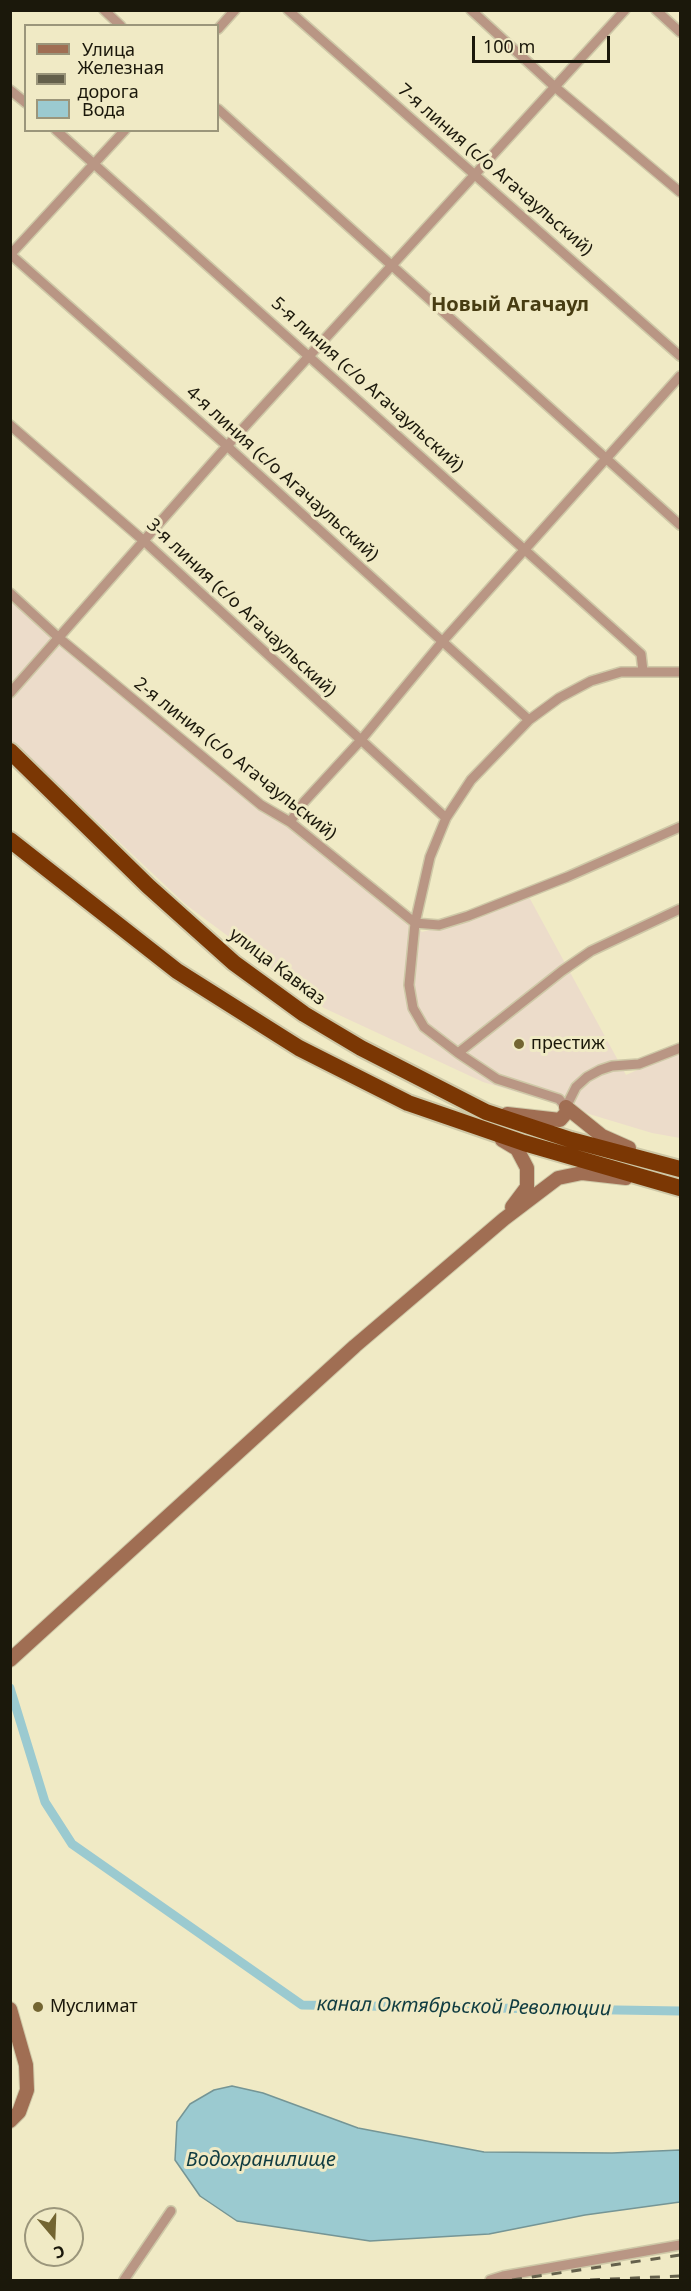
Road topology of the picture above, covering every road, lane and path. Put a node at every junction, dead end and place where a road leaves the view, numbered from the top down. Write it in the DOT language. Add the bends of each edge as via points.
graph roads {
  1 [pos="104,10"];
  2 [pos="235,10"];
  3 [pos="288,10"];
  4 [pos="471,10"];
  5 [pos="625,10"];
  6 [pos="656,10"];
  7 [pos="120,24"];
  8 [pos="219,28"];
  9 [pos="681,32"];
  10 [pos="555,87"];
  11 [pos="10,90"];
  12 [pos="24,101"];
  13 [pos="219,110"];
  14 [pos="58,132"];
  15 [pos="123,132"];
  16 [pos="94,164"];
  17 [pos="475,174"];
  18 [pos="681,192"];
  19 [pos="11,254"];
  20 [pos="394,265"];
  21 [pos="310,355"];
  22 [pos="681,356"];
  23 [pos="681,376"];
  24 [pos="10,425"];
  25 [pos="228,446"];
  26 [pos="606,458"];
  27 [pos="681,525"];
  28 [pos="144,541"];
  29 [pos="525,550"];
  30 [pos="10,593"];
  31 [pos="58,638"];
  32 [pos="442,642"];
  33 [pos="643,671"];
  34 [pos="681,672"];
  35 [pos="10,693"];
  36 [pos="530,720"];
  37 [pos="361,740"];
  38 [pos="10,751"];
  39 [pos="10,762"];
  40 [pos="446,818"];
  41 [pos="290,822"];
  42 [pos="88,826"];
  43 [pos="681,827"];
  44 [pos="10,833"];
  45 [pos="10,840"];
  46 [pos="42,865"];
  47 [pos="681,909"];
  48 [pos="415,923"];
  49 [pos="681,1048"];
  50 [pos="458,1053"];
  51 [pos="566,1107"];
  52 [pos="483,1119"];
  53 [pos="681,1168"];
  54 [pos="657,1183"];
  55 [pos="681,1188"];
  56 [pos="504,1219"];
  57 [pos="10,1659"];
  58 [pos="11,2015"];
  59 [pos="10,2121"];
  60 [pos="171,2211"];
  61 [pos="681,2245"];
  62 [pos="124,2280"];
  63 [pos="490,2280"];
  1 -- 7 [label="street"];
  2 -- 8 [label="street"];
  3 -- 17 [label="street, 7-я линия (с/о Агачаульский)"];
  4 -- 10 [label="street"];
  5 -- 10 [label="street"];
  6 -- 9 [label="street"];
  10 -- 17 [label="street"];
  10 -- 18 [label="street"];
  11 -- 12 [label="street"];
  13 -- 20 [label="street"];
  14 -- 16 [label="street, 5-я линия (с/о Агачаульский)"];
  15 -- 16 [label="street"];
  16 -- 19 [label="street"];
  16 -- 21 [label="street, 5-я линия (с/о Агачаульский)"];
  17 -- 20 [label="street"];
  17 -- 22 [label="street, 7-я линия (с/о Агачаульский)"];
  19 -- 25 [label="street, 4-я линия (с/о Агачаульский)"];
  20 -- 21 [label="street"];
  20 -- 26 [label="street"];
  21 -- 25 [label="street"];
  21 -- 29 [label="street, 5-я линия (с/о Агачаульский)"];
  23 -- 26 [label="street"];
  24 -- 28 [label="street, 3-я линия (с/о Агачаульский)"];
  25 -- 28 [label="street"];
  25 -- 32 [label="street, 4-я линия (с/о Агачаульский)"];
  26 -- 27 [label="street"];
  26 -- 29 [label="street"];
  28 -- 31 [label="street"];
  28 -- 37 [label="street, 3-я линия (с/о Агачаульский)"];
  29 -- 32 [label="street"];
  29 -- 33 [label="street, 5-я линия (с/о Агачаульский)" via="641,654"];
  30 -- 31 [label="street, 2-я линия (с/о Агачаульский)"];
  31 -- 35 [label="street"];
  31 -- 41 [label="street, 2-я линия (с/о Агачаульский)" via="261,805"];
  32 -- 36 [label="street, 4-я линия (с/о Агачаульский)"];
  32 -- 37 [label="street"];
  33 -- 34 [label="street"];
  33 -- 36 [label="street" via="621,672 591,681"];
  36 -- 40 [label="street" via="471,780"];
  37 -- 40 [label="street, 3-я линия (с/о Агачаульский)"];
  37 -- 41 [label="street"];
  38 -- 42 [label="highway, улица Кавказ"];
  39 -- 42 [label="highway"];
  40 -- 48 [label="street" via="430,857"];
  41 -- 48 [label="street, 2-я линия (с/о Агачаульский)"];
  42 -- 52 [label="highway, улица Кавказ" via="234,963 304,1014"];
  43 -- 48 [label="street" via="567,878 468,916 439,925"];
  44 -- 46 [label="highway"];
  45 -- 46 [label="highway"];
  46 -- 52 [label="highway" via="177,971 299,1048 408,1103"];
  47 -- 50 [label="street" via="591,951"];
  48 -- 50 [label="street" via="409,985 413,1008 424,1027"];
  49 -- 51 [label="street" via="654,1060 612,1066 587,1077 576,1087"];
  50 -- 51 [label="street" via="497,1079 559,1099"];
  51 -- 52 [label="main road" via="567,1112 560,1120"];
  51 -- 53 [label="main road" via="614,1143"];
  52 -- 53 [label="highway, улица Кавказ"];
  52 -- 54 [label="highway"];
  52 -- 56 [label="main road" via="517,1149 527,1168 527,1187"];
  54 -- 55 [label="highway"];
  54 -- 56 [label="main road" via="582,1173 558,1178"];
  56 -- 57 [label="main road" via="311,1385"];
  58 -- 59 [label="main road" via="27,2065 27,2090 19,2112"];
  60 -- 62 [label="street"];
  61 -- 63 [label="street"];
}
